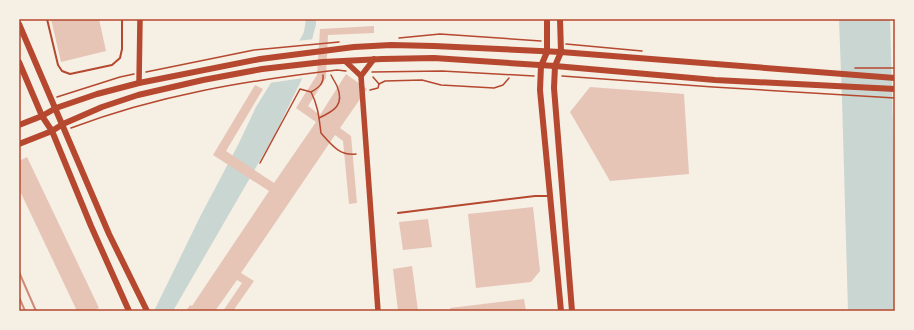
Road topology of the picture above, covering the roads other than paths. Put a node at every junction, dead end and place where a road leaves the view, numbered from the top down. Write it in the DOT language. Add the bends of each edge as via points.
graph roads {
  1 [pos="47,19"];
  2 [pos="122,19"];
  3 [pos="140,19"];
  4 [pos="547,19"];
  5 [pos="560,19"];
  6 [pos="19,24"];
  7 [pos="547,52"];
  8 [pos="561,52"];
  9 [pos="374,59"];
  10 [pos="345,61"];
  11 [pos="19,62"];
  12 [pos="541,66"];
  13 [pos="555,66"];
  14 [pos="362,74"];
  15 [pos="895,78"];
  16 [pos="139,83"];
  17 [pos="895,89"];
  18 [pos="56,108"];
  19 [pos="42,116"];
  20 [pos="19,125"];
  21 [pos="64,127"];
  22 [pos="52,131"];
  23 [pos="19,144"];
  24 [pos="550,196"];
  25 [pos="398,213"];
  26 [pos="129,311"];
  27 [pos="147,311"];
  28 [pos="378,311"];
  29 [pos="561,311"];
  30 [pos="572,311"];
  1 -- 2 [label="lane" via="58,65 62,71 70,74 112,65 120,58"];
  3 -- 16 [label="street"];
  4 -- 7 [label="main road"];
  5 -- 8 [label="main road"];
  6 -- 18 [label="main road"];
  7 -- 8 [label="main road"];
  7 -- 12 [label="main road"];
  7 -- 16 [label="main road" via="390,45 323,50 260,59"];
  8 -- 13 [label="main road"];
  8 -- 15 [label="main road"];
  9 -- 10 [label="main road"];
  9 -- 12 [label="main road" via="434,58"];
  9 -- 14 [label="street"];
  10 -- 14 [label="street"];
  10 -- 21 [label="main road" via="262,69 138,95 102,107"];
  11 -- 19 [label="main road"];
  12 -- 13 [label="main road"];
  12 -- 24 [label="main road" via="540,90"];
  13 -- 17 [label="main road" via="715,80"];
  13 -- 30 [label="main road" via="554,88"];
  14 -- 28 [label="street"];
  16 -- 18 [label="main road"];
  18 -- 19 [label="main road"];
  18 -- 21 [label="main road"];
  19 -- 20 [label="main road"];
  19 -- 22 [label="main road"];
  21 -- 22 [label="main road"];
  21 -- 27 [label="main road" via="109,234"];
  22 -- 23 [label="main road"];
  22 -- 26 [label="main road"];
  24 -- 25 [label="lane"];
  24 -- 29 [label="main road"];
}
